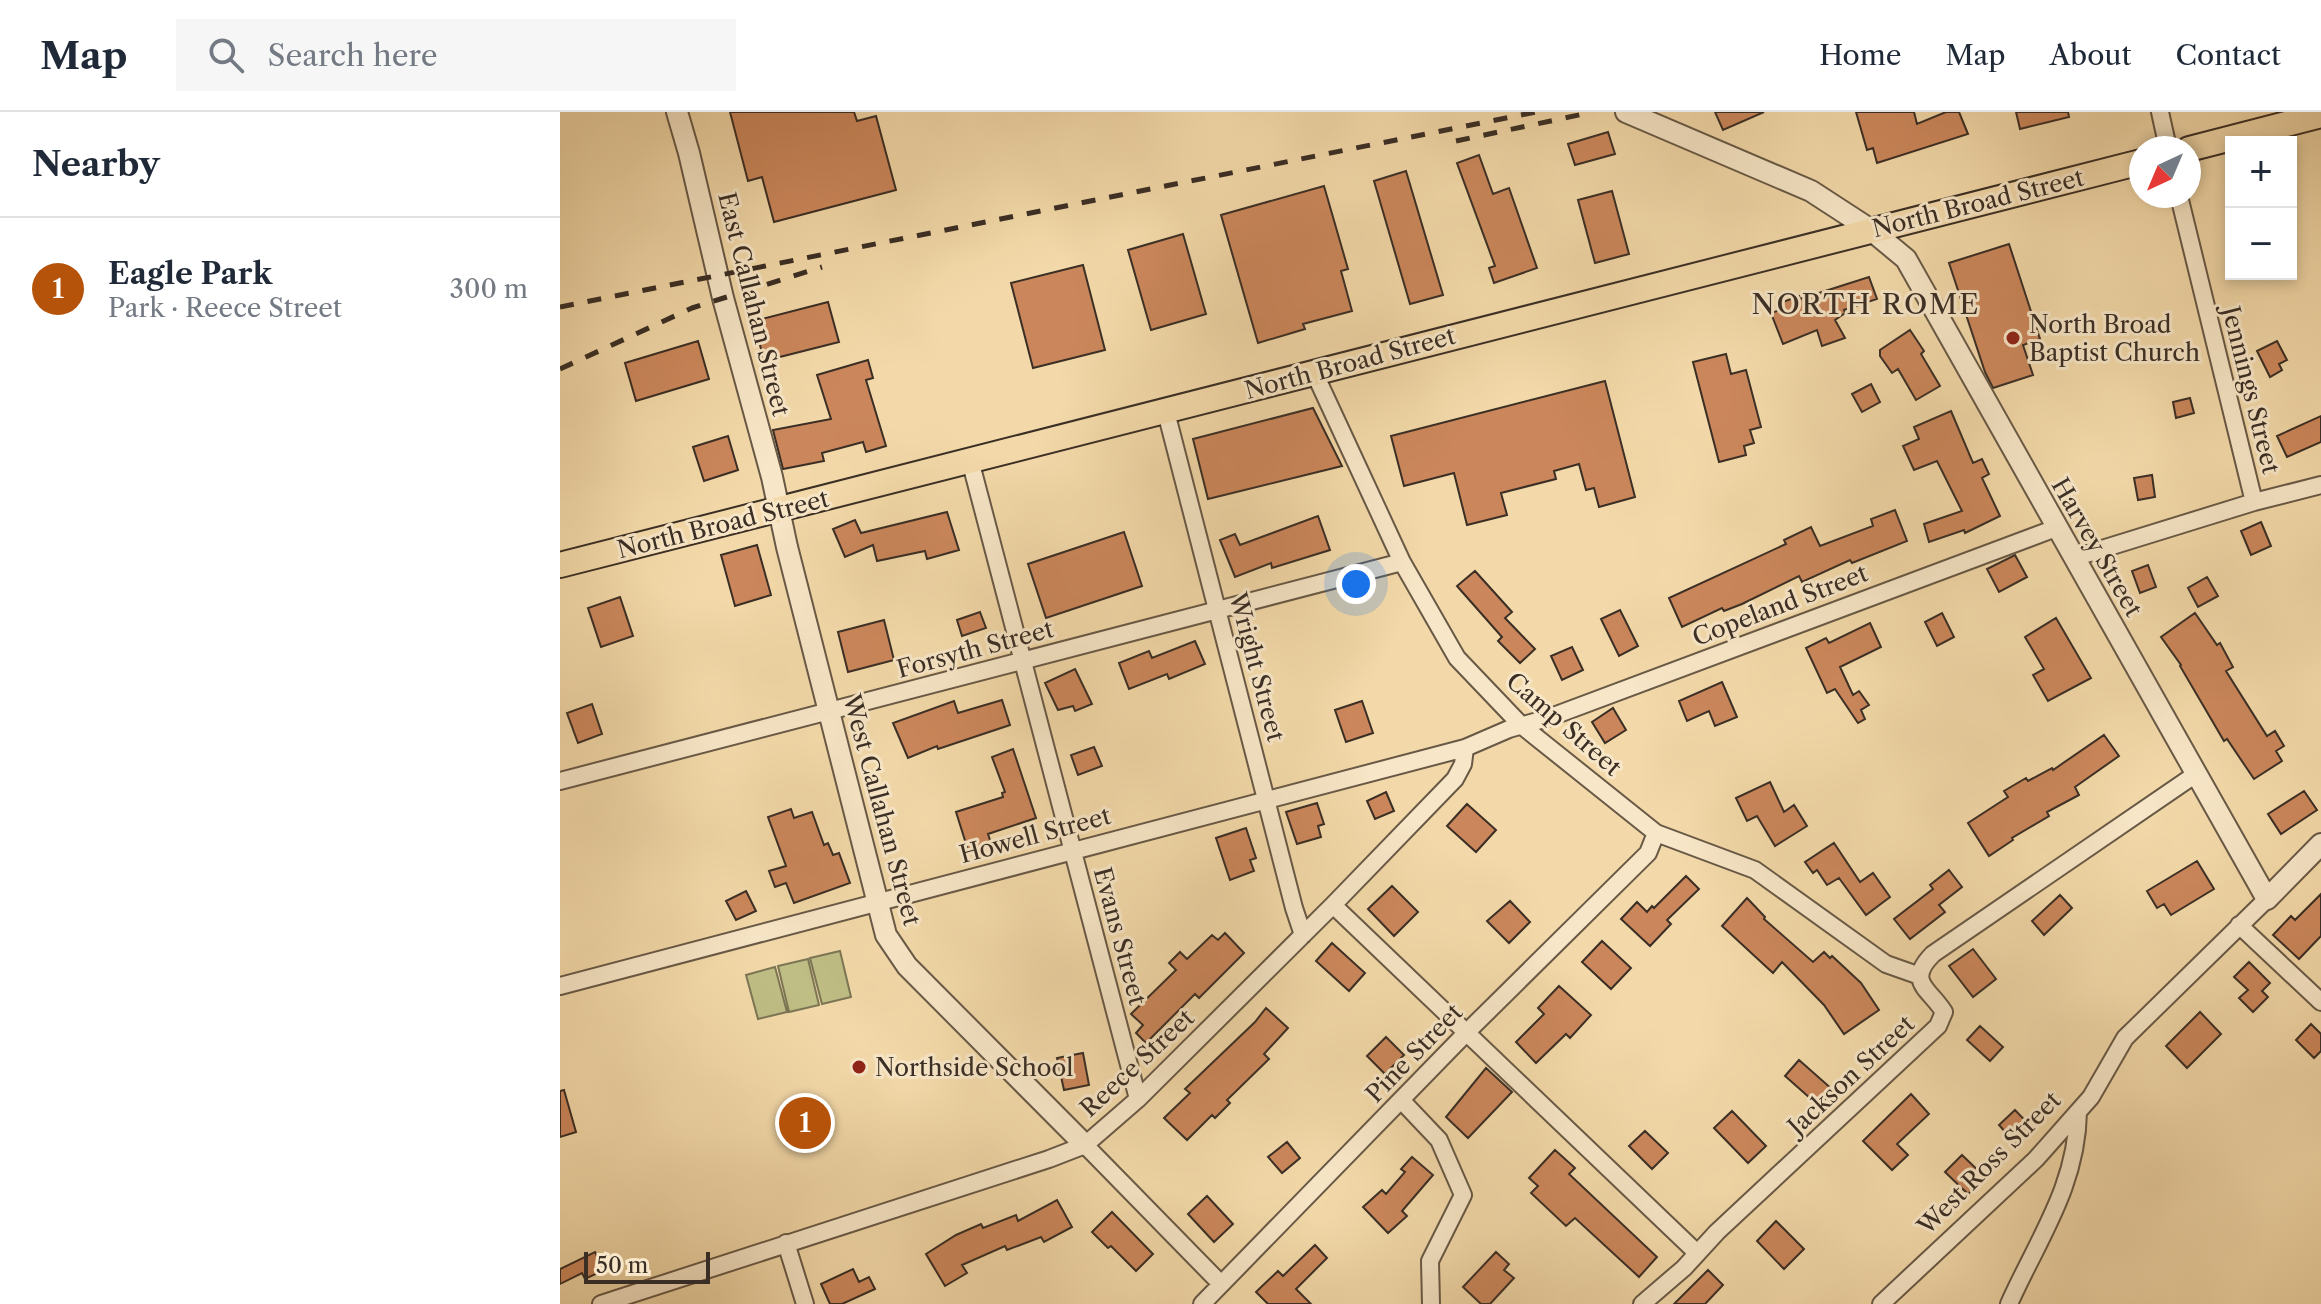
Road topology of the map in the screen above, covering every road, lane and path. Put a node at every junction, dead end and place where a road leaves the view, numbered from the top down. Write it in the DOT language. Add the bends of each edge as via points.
graph roads {
  1 [pos="677,112"];
  2 [pos="1626,112"];
  3 [pos="2160,112"];
  4 [pos="2321,115"];
  5 [pos="2165,136"];
  6 [pos="2201,146"];
  7 [pos="2129,165"];
  8 [pos="2182,208"];
  9 [pos="1871,230"];
  10 [pos="1314,372"];
  11 [pos="1166,412"];
  12 [pos="970,460"];
  13 [pos="2321,485"];
  14 [pos="2254,502"];
  15 [pos="780,510"];
  16 [pos="2056,528"];
  17 [pos="2073,558"];
  18 [pos="1402,562"];
  19 [pos="560,565"];
  20 [pos="1217,609"];
  21 [pos="1021,662"];
  22 [pos="828,712"];
  23 [pos="1521,725"];
  24 [pos="1465,748"];
  25 [pos="2196,774"];
  26 [pos="560,781"];
  27 [pos="1266,799"];
  28 [pos="1656,833"];
  29 [pos="2321,844"];
  30 [pos="1072,850"];
  31 [pos="2267,899"];
  32 [pos="878,903"];
  33 [pos="1333,905"];
  34 [pos="2239,925"];
  35 [pos="1303,935"];
  36 [pos="1920,976"];
  37 [pos="560,986"];
  38 [pos="2321,1002"];
  39 [pos="1468,1031"];
  40 [pos="1138,1099"];
  41 [pos="1402,1101"];
  42 [pos="2078,1112"];
  43 [pos="1085,1145"];
  44 [pos="786,1243"];
  45 [pos="1696,1252"];
  46 [pos="1220,1283"];
  47 [pos="601,1304"];
  48 [pos="805,1304"];
  49 [pos="1202,1304"];
  50 [pos="1431,1304"];
  51 [pos="1642,1304"];
  52 [pos="1881,1304"];
  53 [pos="2009,1304"];
  1 -- 15 [label="street, East Callahan Street"];
  2 -- 9 [label="street, Harvey Street" via="1811,191"];
  3 -- 5 [label="street"];
  4 -- 6 [label="main road"];
  7 -- 9 [label="main road, North Broad Street"];
  8 -- 14 [label="street, Jennings Street"];
  9 -- 10 [label="main road, North Broad Street"];
  9 -- 16 [label="street, Harvey Street" via="1906,259"];
  10 -- 11 [label="main road, North Broad Street"];
  10 -- 18 [label="street, Camp Street"];
  11 -- 12 [label="main road, North Broad Street"];
  11 -- 20 [label="street, Wright Street"];
  12 -- 15 [label="main road, North Broad Street"];
  12 -- 21 [label="street, Evans Street"];
  13 -- 14 [label="street"];
  14 -- 17 [label="street"];
  15 -- 19 [label="main road, North Broad Street"];
  15 -- 22 [label="street, West Callahan Street"];
  16 -- 17 [label="street, Harvey Street"];
  16 -- 23 [label="street, Copeland Street"];
  17 -- 25 [label="street, Harvey Street"];
  18 -- 20 [label="street, Forsyth Street"];
  18 -- 23 [label="street, Camp Street" via="1457,658"];
  20 -- 21 [label="street, Forsyth Street"];
  20 -- 27 [label="street, Wright Street"];
  21 -- 22 [label="street, Forsyth Street"];
  21 -- 30 [label="street, Evans Street"];
  22 -- 26 [label="street, Forsyth Street"];
  22 -- 32 [label="street, West Callahan Street"];
  23 -- 24 [label="street, Howell Street"];
  23 -- 28 [label="street, Camp Street"];
  24 -- 27 [label="street, Howell Street"];
  24 -- 33 [label="street, Reece Street" via="1455,779"];
  25 -- 31 [label="street, Harvey Street"];
  25 -- 36 [label="street" via="1933,954"];
  27 -- 30 [label="street, Howell Street"];
  27 -- 35 [label="street, Wright Street"];
  28 -- 36 [label="street, Camp Street" via="1755,870 1886,964"];
  28 -- 39 [label="street, Pine Street" via="1648,853"];
  29 -- 31 [label="street, West Ross Street"];
  30 -- 32 [label="street, Howell Street"];
  30 -- 40 [label="street, Evans Street"];
  31 -- 34 [label="street, West Ross Street"];
  32 -- 37 [label="street, Howell Street"];
  32 -- 43 [label="street, West Callahan Street" via="886,935 907,966"];
  33 -- 35 [label="street, Reece Street"];
  33 -- 39 [label="street"];
  34 -- 38 [label="street"];
  34 -- 42 [label="street, West Ross Street" via="2125,1038"];
  35 -- 40 [label="street, Reece Street"];
  36 -- 45 [label="street, Jackson Street" via="1925,992 1944,1012 1938,1026"];
  39 -- 41 [label="street, Pine Street"];
  39 -- 45 [label="street"];
  40 -- 43 [label="street, Reece Street"];
  41 -- 46 [label="street, Pine Street"];
  41 -- 50 [label="street" via="1439,1140 1463,1195 1430,1261"];
  42 -- 52 [label="street, West Ross Street" via="2036,1159"];
  42 -- 53 [label="street" via="2068,1180"];
  43 -- 44 [label="street, Reece Street"];
  43 -- 46 [label="street, West Callahan Street"];
  44 -- 47 [label="street, Reece Street"];
  44 -- 48 [label="street"];
  45 -- 51 [label="street, Jackson Street"];
  46 -- 49 [label="street, Pine Street"];
}
